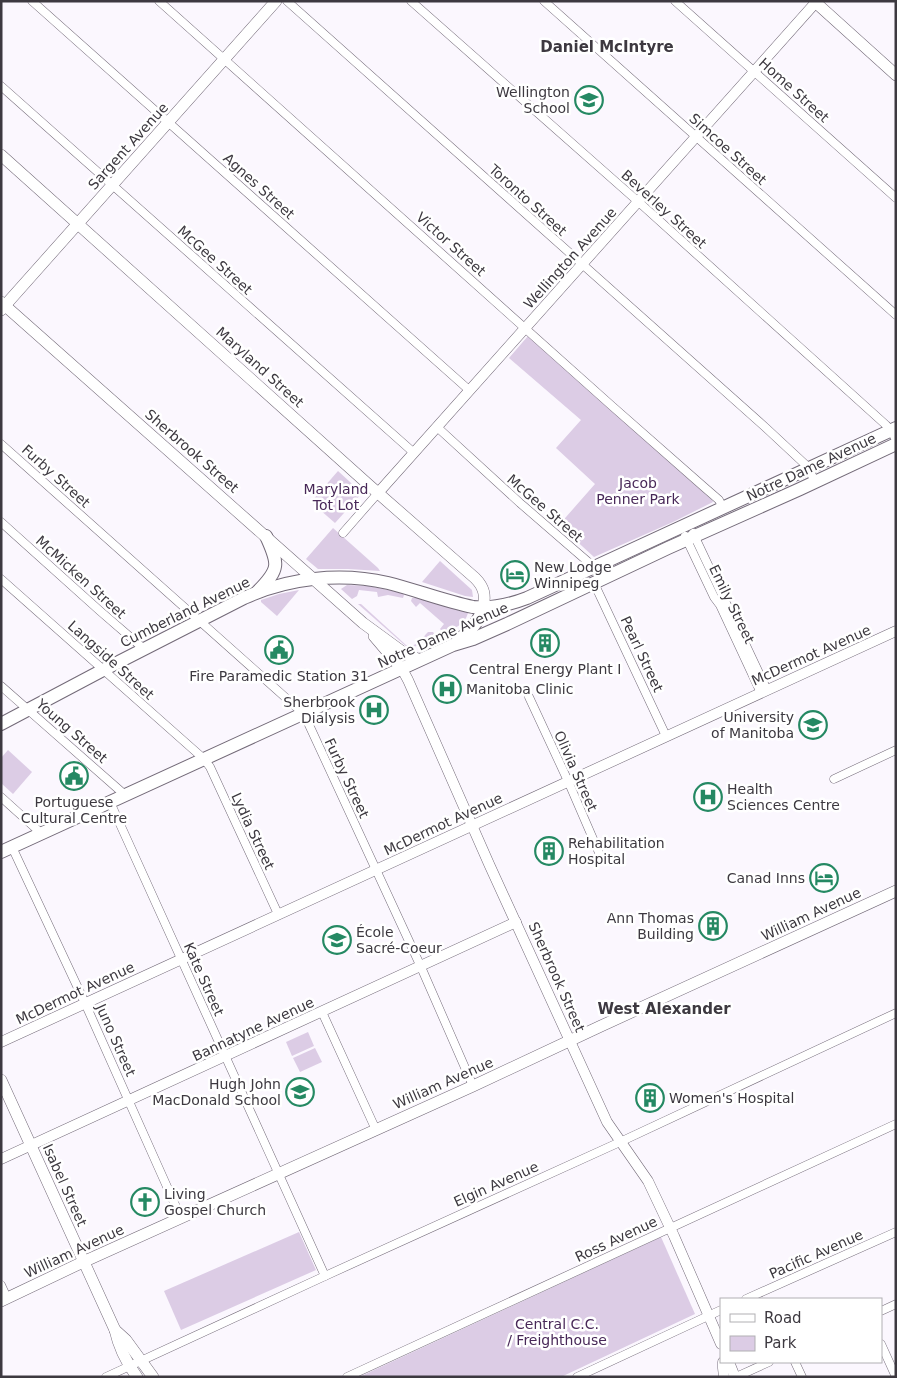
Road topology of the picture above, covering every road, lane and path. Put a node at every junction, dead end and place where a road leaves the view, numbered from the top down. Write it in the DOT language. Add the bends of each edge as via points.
graph roads {
  1 [pos="32,1"];
  2 [pos="160,1"];
  3 [pos="276,1"];
  4 [pos="287,1"];
  5 [pos="411,1"];
  6 [pos="544,1"];
  7 [pos="675,1"];
  8 [pos="816,2"];
  9 [pos="225,60"];
  10 [pos="754,72"];
  11 [pos="896,75"];
  12 [pos="1,86"];
  13 [pos="168,122"];
  14 [pos="696,137"];
  15 [pos="1,155"];
  16 [pos="112,185"];
  17 [pos="896,198"];
  18 [pos="638,202"];
  19 [pos="78,225"];
  20 [pos="582,265"];
  21 [pos="3,306"];
  22 [pos="896,315"];
  23 [pos="526,327"];
  24 [pos="469,390"];
  25 [pos="436,427"];
  26 [pos="895,435"];
  27 [pos="1,444"];
  28 [pos="413,452"];
  29 [pos="808,468"];
  30 [pos="815,482"];
  31 [pos="378,492"];
  32 [pos="723,508"];
  33 [pos="1,522"];
  34 [pos="685,526"];
  35 [pos="343,532"];
  36 [pos="266,536"];
  37 [pos="690,538"];
  38 [pos="594,567"];
  39 [pos="1,579"];
  40 [pos="314,579"];
  41 [pos="594,583"];
  42 [pos="256,593"];
  43 [pos="483,608"];
  44 [pos="200,620"];
  45 [pos="363,623"];
  46 [pos="896,631"];
  47 [pos="454,645"];
  48 [pos="144,649"];
  49 [pos="420,660"];
  50 [pos="402,669"];
  51 [pos="104,670"];
  52 [pos="1,686"];
  53 [pos="764,691"];
  54 [pos="528,697"];
  55 [pos="28,709"];
  56 [pos="304,714"];
  57 [pos="1,724"];
  58 [pos="666,736"];
  59 [pos="896,750"];
  60 [pos="204,759"];
  61 [pos="834,779"];
  62 [pos="568,781"];
  63 [pos="125,795"];
  64 [pos="1,797"];
  65 [pos="110,802"];
  66 [pos="472,826"];
  67 [pos="42,834"];
  68 [pos="6,850"];
  69 [pos="600,855"];
  70 [pos="375,870"];
  71 [pos="896,891"];
  72 [pos="278,914"];
  73 [pos="516,922"];
  74 [pos="181,959"];
  75 [pos="421,967"];
  76 [pos="85,1003"];
  77 [pos="322,1012"];
  78 [pos="896,1013"];
  79 [pos="569,1041"];
  80 [pos="1,1042"];
  81 [pos="225,1057"];
  82 [pos="1,1080"];
  83 [pos="473,1086"];
  84 [pos="129,1100"];
  85 [pos="896,1124"];
  86 [pos="376,1130"];
  87 [pos="620,1142"];
  88 [pos="31,1146"];
  89 [pos="1,1159"];
  90 [pos="278,1174"];
  91 [pos="181,1218"];
  92 [pos="670,1228"];
  93 [pos="896,1232"];
  94 [pos="83,1262"];
  95 [pos="325,1276"];
  96 [pos="1,1285"];
  97 [pos="748,1298"];
  98 [pos="4,1299"];
  99 [pos="896,1304"];
  100 [pos="720,1310"];
  101 [pos="882,1311"];
  102 [pos="709,1316"];
  103 [pos="115,1330"];
  104 [pos="720,1342"];
  105 [pos="882,1346"];
  106 [pos="142,1361"];
  107 [pos="723,1363"];
  108 [pos="729,1363"];
  109 [pos="768,1363"];
  110 [pos="795,1363"];
  111 [pos="129,1366"];
  112 [pos="106,1377"];
  113 [pos="137,1377"];
  114 [pos="153,1377"];
  115 [pos="347,1377"];
  116 [pos="577,1377"];
  117 [pos="724,1377"];
  118 [pos="735,1377"];
  119 [pos="802,1377"];
  120 [pos="896,1377"];
  1 -- 13 [label="street, Agnes Street"];
  2 -- 9 [label="street, Victor Street"];
  3 -- 9 [label="main road, Sargent Avenue"];
  4 -- 20 [label="street, Toronto Street"];
  5 -- 18 [label="street, Beverley Street"];
  6 -- 14 [label="street, Simcoe Street"];
  7 -- 10 [label="street, Home Street"];
  8 -- 10 [label="street, Wellington Avenue"];
  8 -- 11 [label="main road"];
  9 -- 13 [label="main road, Sargent Avenue"];
  9 -- 23 [label="street, Victor Street"];
  10 -- 14 [label="street, Wellington Avenue"];
  10 -- 17 [label="street, Home Street"];
  12 -- 16 [label="street, McGee Street"];
  13 -- 16 [label="main road, Sargent Avenue"];
  13 -- 24 [label="street, Agnes Street"];
  14 -- 18 [label="street, Wellington Avenue"];
  14 -- 22 [label="street, Simcoe Street"];
  15 -- 19 [label="main road, Maryland Street"];
  16 -- 19 [label="main road, Sargent Avenue"];
  16 -- 28 [label="street, McGee Street"];
  18 -- 20 [label="street, Wellington Avenue"];
  18 -- 26 [label="street, Beverley Street"];
  19 -- 21 [label="main road, Sargent Avenue"];
  19 -- 31 [label="main road, Maryland Street"];
  20 -- 23 [label="street, Wellington Avenue"];
  20 -- 29 [label="street, Toronto Street"];
  21 -- 36 [label="main road, Sherbrook Street"];
  23 -- 24 [label="street, Wellington Avenue"];
  23 -- 32 [label="street, Victor Street" via="719,500"];
  24 -- 25 [label="street, Wellington Avenue"];
  25 -- 28 [label="street, Wellington Avenue"];
  25 -- 38 [label="street, McGee Street"];
  26 -- 29 [label="main road, Notre Dame Avenue"];
  26 -- 30 [label="main road, Notre Dame Avenue"];
  27 -- 44 [label="street, Furby Street"];
  28 -- 31 [label="street, Wellington Avenue"];
  29 -- 30 [label="street, Toronto Street"];
  29 -- 32 [label="main road, Notre Dame Avenue"];
  30 -- 37 [label="main road, Notre Dame Avenue"];
  31 -- 35 [label="street, Wellington Avenue"];
  31 -- 43 [label="main road, Maryland Street" via="478,580 484,590"];
  32 -- 34 [label="main road, Notre Dame Avenue"];
  33 -- 48 [label="street, McMicken Street"];
  34 -- 37 [label="street, Emily Street"];
  34 -- 38 [label="main road, Notre Dame Avenue"];
  36 -- 40 [label="main road, Sherbrook Street"];
  36 -- 42 [label="main road" via="274,554 275,570"];
  37 -- 41 [label="main road, Notre Dame Avenue"];
  37 -- 53 [label="street, Emily Street"];
  38 -- 43 [label="main road, Notre Dame Avenue" via="527,598 508,605"];
  39 -- 51 [label="street, Langside Street"];
  40 -- 42 [label="main road, Cumberland Avenue"];
  40 -- 43 [label="main road, Cumberland Avenue" via="377,581"];
  40 -- 45 [label="main road, Sherbrook Street"];
  41 -- 47 [label="main road, Notre Dame Avenue"];
  41 -- 58 [label="street, Pearl Street"];
  42 -- 44 [label="main road, Cumberland Avenue"];
  43 -- 47 [label="main road" via="474,626"];
  44 -- 48 [label="main road, Cumberland Avenue"];
  44 -- 56 [label="street, Furby Street"];
  45 -- 49 [label="main road, Sherbrook Street" via="404,653"];
  45 -- 50 [label="main road, Sherbrook Street"];
  46 -- 53 [label="street, McDermot Avenue"];
  47 -- 49 [label="main road, Notre Dame Avenue"];
  48 -- 51 [label="main road, Cumberland Avenue"];
  49 -- 50 [label="main road, Notre Dame Avenue"];
  50 -- 56 [label="main road, Notre Dame Avenue"];
  50 -- 66 [label="street, Sherbrook Street"];
  51 -- 55 [label="main road, Cumberland Avenue"];
  51 -- 60 [label="street, Langside Street"];
  52 -- 55 [label="street, Young Street"];
  53 -- 58 [label="street, McDermot Avenue"];
  54 -- 62 [label="street, Olivia Street"];
  55 -- 57 [label="main road, Cumberland Avenue"];
  55 -- 63 [label="street, Young Street"];
  56 -- 60 [label="main road, Notre Dame Avenue"];
  56 -- 70 [label="street, Furby Street"];
  58 -- 62 [label="street, McDermot Avenue"];
  59 -- 61 [label="street"];
  60 -- 63 [label="main road, Notre Dame Avenue"];
  60 -- 72 [label="street, Lydia Street"];
  62 -- 66 [label="street, McDermot Avenue"];
  62 -- 69 [label="street, Olivia Street"];
  63 -- 65 [label="main road, Notre Dame Avenue"];
  64 -- 67 [label="street"];
  65 -- 67 [label="main road, Notre Dame Avenue"];
  65 -- 74 [label="street, Kate Street"];
  66 -- 70 [label="street, McDermot Avenue"];
  66 -- 73 [label="street, Sherbrook Street"];
  67 -- 68 [label="main road, Notre Dame Avenue"];
  68 -- 76 [label="street, Juno Street"];
  70 -- 72 [label="street, McDermot Avenue"];
  70 -- 75 [label="street, Furby Street"];
  71 -- 79 [label="main road, William Avenue"];
  72 -- 74 [label="street, McDermot Avenue"];
  73 -- 75 [label="street, Bannatyne Avenue"];
  73 -- 79 [label="street, Sherbrook Street"];
  74 -- 76 [label="street, McDermot Avenue"];
  74 -- 81 [label="street, Kate Street"];
  75 -- 77 [label="street, Bannatyne Avenue"];
  75 -- 83 [label="street, Furby Street"];
  76 -- 80 [label="street, McDermot Avenue"];
  76 -- 84 [label="street, Juno Street"];
  77 -- 81 [label="street, Bannatyne Avenue"];
  77 -- 86 [label="street"];
  78 -- 87 [label="street, Elgin Avenue"];
  79 -- 83 [label="main road, William Avenue"];
  79 -- 87 [label="street, Sherbrook Street" via="607,1122"];
  81 -- 84 [label="street, Bannatyne Avenue"];
  81 -- 90 [label="street, Kate Street"];
  82 -- 88 [label="main road, Isabel Street"];
  83 -- 86 [label="main road, William Avenue"];
  84 -- 88 [label="street, Bannatyne Avenue"];
  84 -- 91 [label="street, Juno Street"];
  85 -- 92 [label="street, Ross Avenue"];
  86 -- 90 [label="main road, William Avenue"];
  87 -- 92 [label="street, Sherbrook Street" via="648,1181"];
  87 -- 95 [label="street, Elgin Avenue"];
  88 -- 89 [label="street, Bannatyne Avenue"];
  88 -- 94 [label="main road, Isabel Street"];
  90 -- 91 [label="main road, William Avenue"];
  90 -- 95 [label="street, Kate Street"];
  91 -- 94 [label="main road, William Avenue"];
  92 -- 102 [label="street, Sherbrook Street"];
  92 -- 115 [label="street, Ross Avenue"];
  93 -- 97 [label="street, Pacific Avenue"];
  94 -- 98 [label="main road, William Avenue"];
  94 -- 103 [label="main road, Isabel Street"];
  95 -- 106 [label="street, Elgin Avenue"];
  96 -- 98 [label="street"];
  99 -- 101 [label="street"];
  100 -- 102 [label="street"];
  102 -- 104 [label="street, Sherbrook Street"];
  102 -- 116 [label="street"];
  103 -- 106 [label="main road, Isabel Street"];
  103 -- 111 [label="main road, Isabel Street"];
  105 -- 120 [label="street"];
  106 -- 111 [label="street, Elgin Avenue"];
  106 -- 114 [label="main road, Isabel Street"];
  107 -- 117 [label="street"];
  108 -- 118 [label="street"];
  109 -- 118 [label="street"];
  110 -- 119 [label="street"];
  111 -- 112 [label="street, Elgin Avenue"];
  111 -- 113 [label="main road, Isabel Street"];
}
